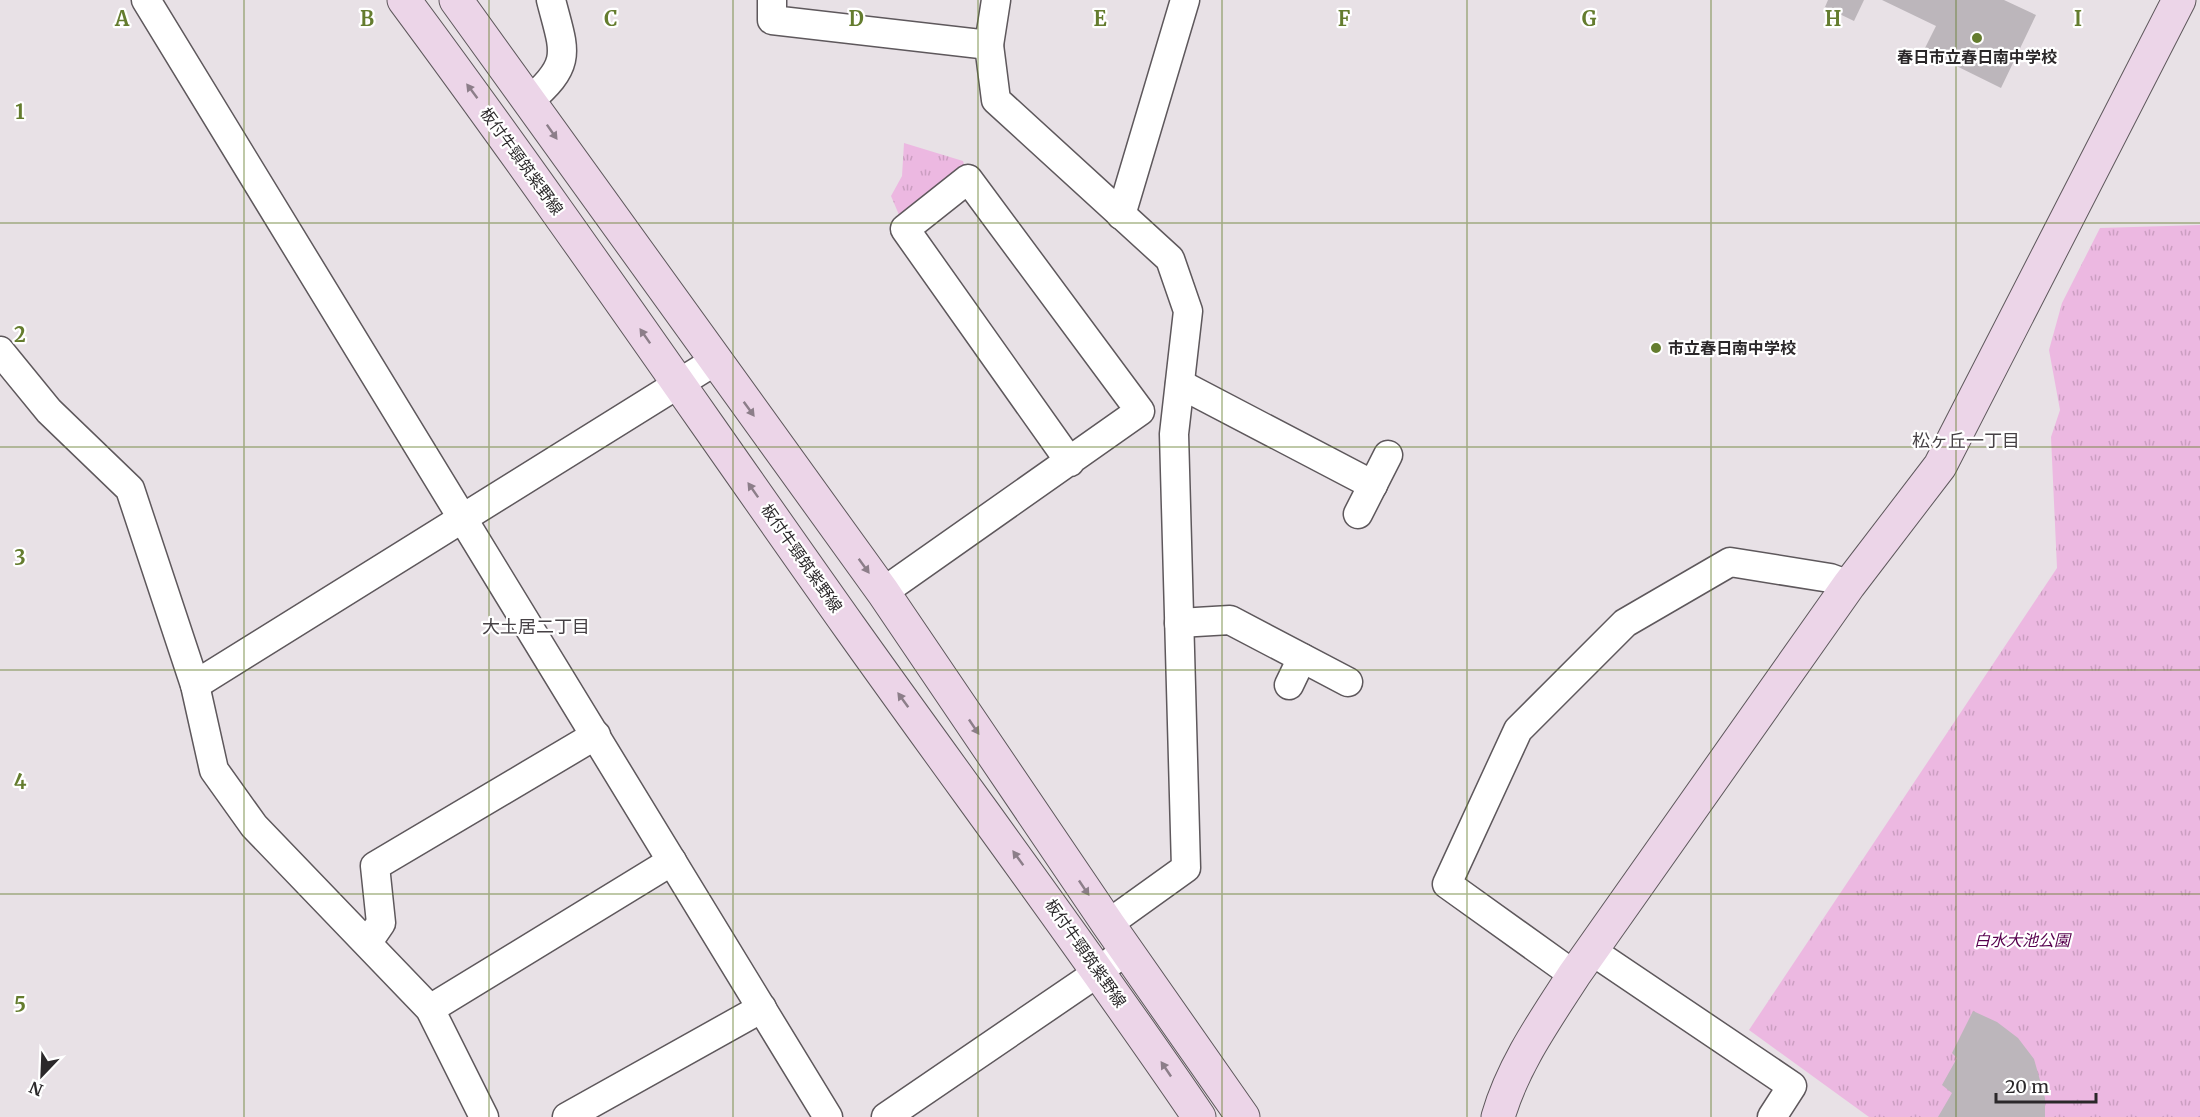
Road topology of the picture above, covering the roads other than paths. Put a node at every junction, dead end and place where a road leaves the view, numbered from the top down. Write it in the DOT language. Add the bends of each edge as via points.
graph roads {
  1 [pos="146,0"];
  2 [pos="404,0"];
  3 [pos="456,0"];
  4 [pos="551,0"];
  5 [pos="772,0"];
  6 [pos="996,0"];
  7 [pos="1185,0"];
  8 [pos="2179,0"];
  9 [pos="989,45"];
  10 [pos="529,101"];
  11 [pos="1121,215"];
  12 [pos="0,351"];
  13 [pos="715,361"];
  14 [pos="679,384"];
  15 [pos="1180,384"];
  16 [pos="1388,455"];
  17 [pos="1070,462"];
  18 [pos="1373,485"];
  19 [pos="1358,514"];
  20 [pos="463,518"];
  21 [pos="1849,585"];
  22 [pos="883,592"];
  23 [pos="1179,623"];
  24 [pos="1302,658"];
  25 [pos="1348,682"];
  26 [pos="195,685"];
  27 [pos="1289,685"];
  28 [pos="596,735"];
  29 [pos="672,861"];
  30 [pos="1118,937"];
  31 [pos="368,942"];
  32 [pos="1583,963"];
  33 [pos="1100,971"];
  34 [pos="762,1008"];
  35 [pos="430,1009"];
  36 [pos="484,1117"];
  37 [pos="567,1117"];
  38 [pos="828,1117"];
  39 [pos="886,1117"];
  40 [pos="1199,1117"];
  41 [pos="1243,1117"];
  42 [pos="1498,1117"];
  43 [pos="1772,1117"];
  1 -- 20 [label="street"];
  14 -- 2 [label="main road, 板付牛頸筑紫野線, one-way"];
  3 -- 10 [label="main road"];
  4 -- 10 [label="street" via="564,51 553,81"];
  5 -- 9 [label="street" via="772,20"];
  6 -- 9 [label="street"];
  7 -- 11 [label="street"];
  8 -- 21 [label="main road" via="1940,466"];
  9 -- 11 [label="street" via="996,100"];
  10 -- 13 [label="main road, one-way"];
  11 -- 15 [label="street" via="1170,259 1188,311"];
  12 -- 26 [label="street" via="49,411 130,489"];
  13 -- 14 [label="street"];
  13 -- 22 [label="main road, one-way"];
  14 -- 20 [label="street"];
  33 -- 14 [label="main road, 板付牛頸筑紫野線, one-way"];
  15 -- 18 [label="street"];
  15 -- 23 [label="street" via="1174,434"];
  16 -- 18 [label="street"];
  17 -- 17 [label="street" via="1140,411 969,179 905,229"];
  17 -- 22 [label="street"];
  18 -- 19 [label="street"];
  20 -- 26 [label="street"];
  20 -- 28 [label="street"];
  21 -- 32 [label="main road"];
  21 -- 32 [label="street" via="1830,578 1730,562 1625,623 1518,730 1447,884"];
  22 -- 30 [label="main road, one-way"];
  23 -- 24 [label="street" via="1230,620"];
  23 -- 30 [label="street" via="1186,868"];
  24 -- 25 [label="street"];
  24 -- 27 [label="street"];
  26 -- 31 [label="street" via="214,770 254,826"];
  28 -- 29 [label="street"];
  28 -- 31 [label="street" via="375,866 381,922"];
  29 -- 34 [label="street"];
  29 -- 35 [label="street"];
  30 -- 33 [label="street"];
  30 -- 41 [label="main road"];
  31 -- 35 [label="street"];
  32 -- 42 [label="main road" via="1525,1055 1506,1091"];
  32 -- 43 [label="street" via="1792,1086"];
  33 -- 39 [label="street"];
  40 -- 33 [label="main road, 板付牛頸筑紫野線, one-way"];
  34 -- 37 [label="street"];
  34 -- 38 [label="street"];
  35 -- 36 [label="street"];
}
